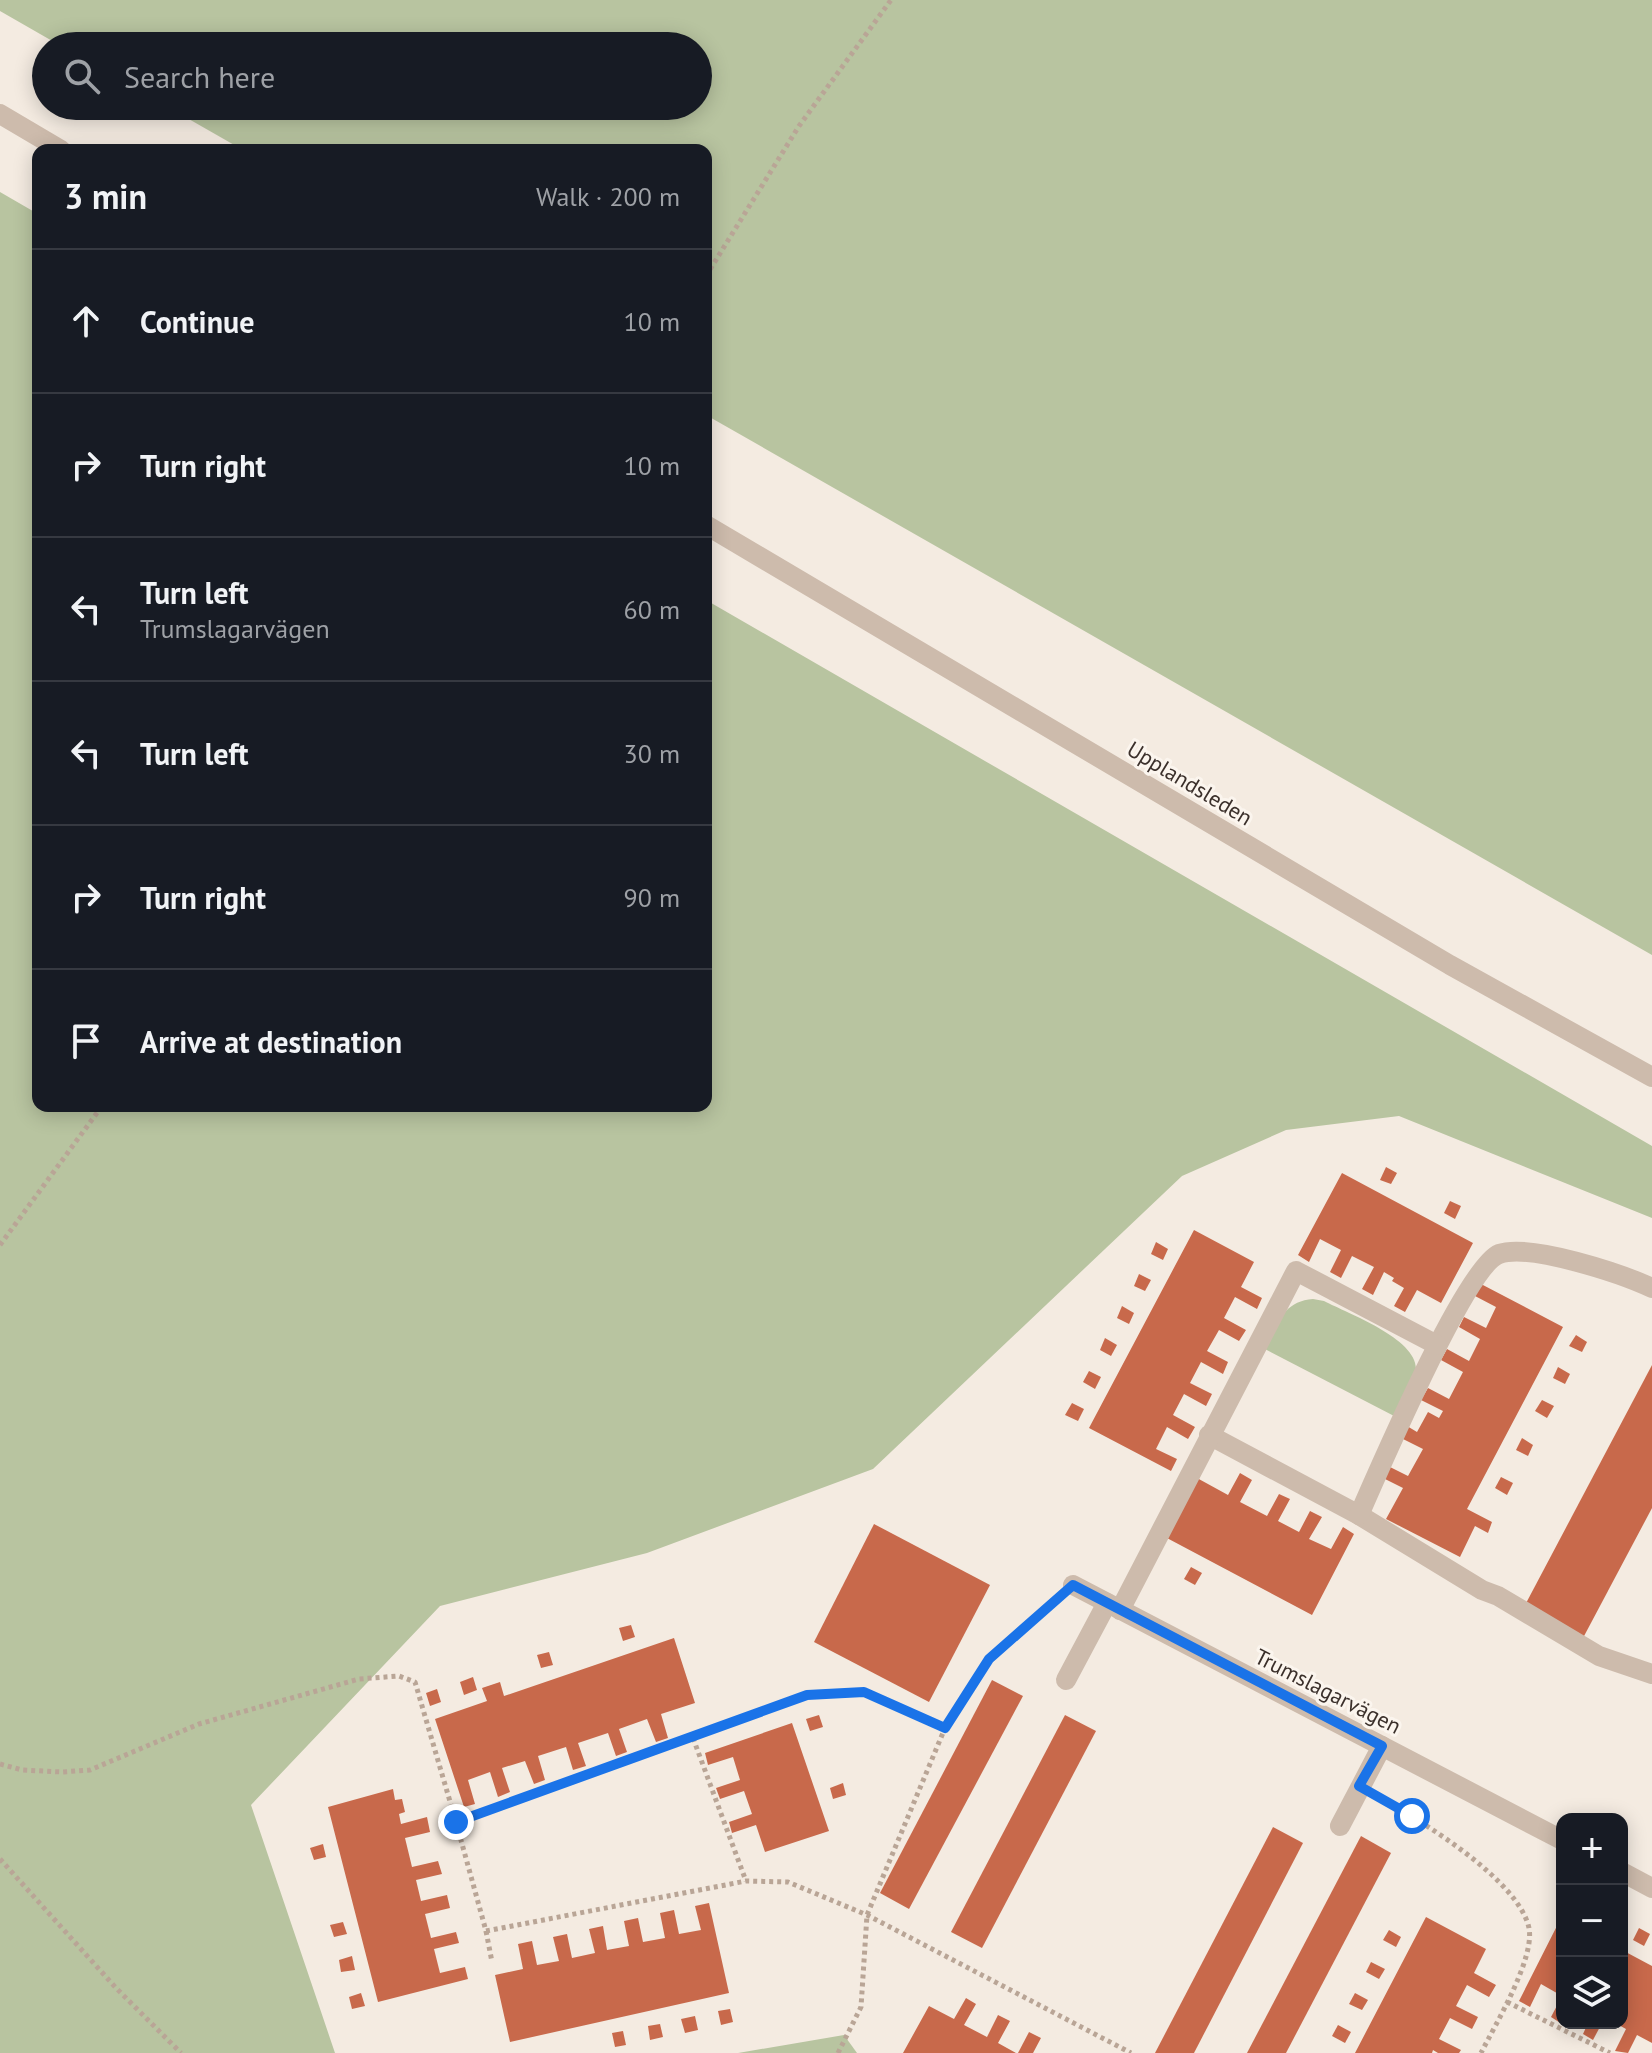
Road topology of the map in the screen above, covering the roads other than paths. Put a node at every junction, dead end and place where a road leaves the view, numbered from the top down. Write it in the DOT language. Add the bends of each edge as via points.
graph roads {
  1 [pos="0,114"];
  2 [pos="51,144"];
  3 [pos="712,529"];
  4 [pos="1652,1077"];
  5 [pos="1652,1288"];
  6 [pos="1437,1345"];
  7 [pos="1209,1435"];
  8 [pos="1359,1515"];
  9 [pos="1073,1585"];
  10 [pos="1114,1606"];
  11 [pos="1652,1674"];
  12 [pos="1066,1680"];
  13 [pos="1382,1746"];
  14 [pos="1340,1826"];
  15 [pos="1556,1837"];
  16 [pos="1628,1875"];
  17 [pos="1652,1888"];
  1 -- 2 [label="street"];
  3 -- 4 [label="street, Upplandsleden" via="1450,965"];
  5 -- 6 [label="street" via="1578,1262 1500,1254 1484,1265"];
  6 -- 7 [label="street" via="1296,1271"];
  6 -- 8 [label="street"];
  7 -- 8 [label="street"];
  7 -- 10 [label="street"];
  8 -- 11 [label="street" via="1599,1656"];
  9 -- 10 [label="street, Trumslagarvägen"];
  10 -- 12 [label="street"];
  10 -- 13 [label="street, Trumslagarvägen"];
  13 -- 14 [label="street"];
  13 -- 15 [label="street, Trumslagarvägen"];
  16 -- 17 [label="street"];
}
